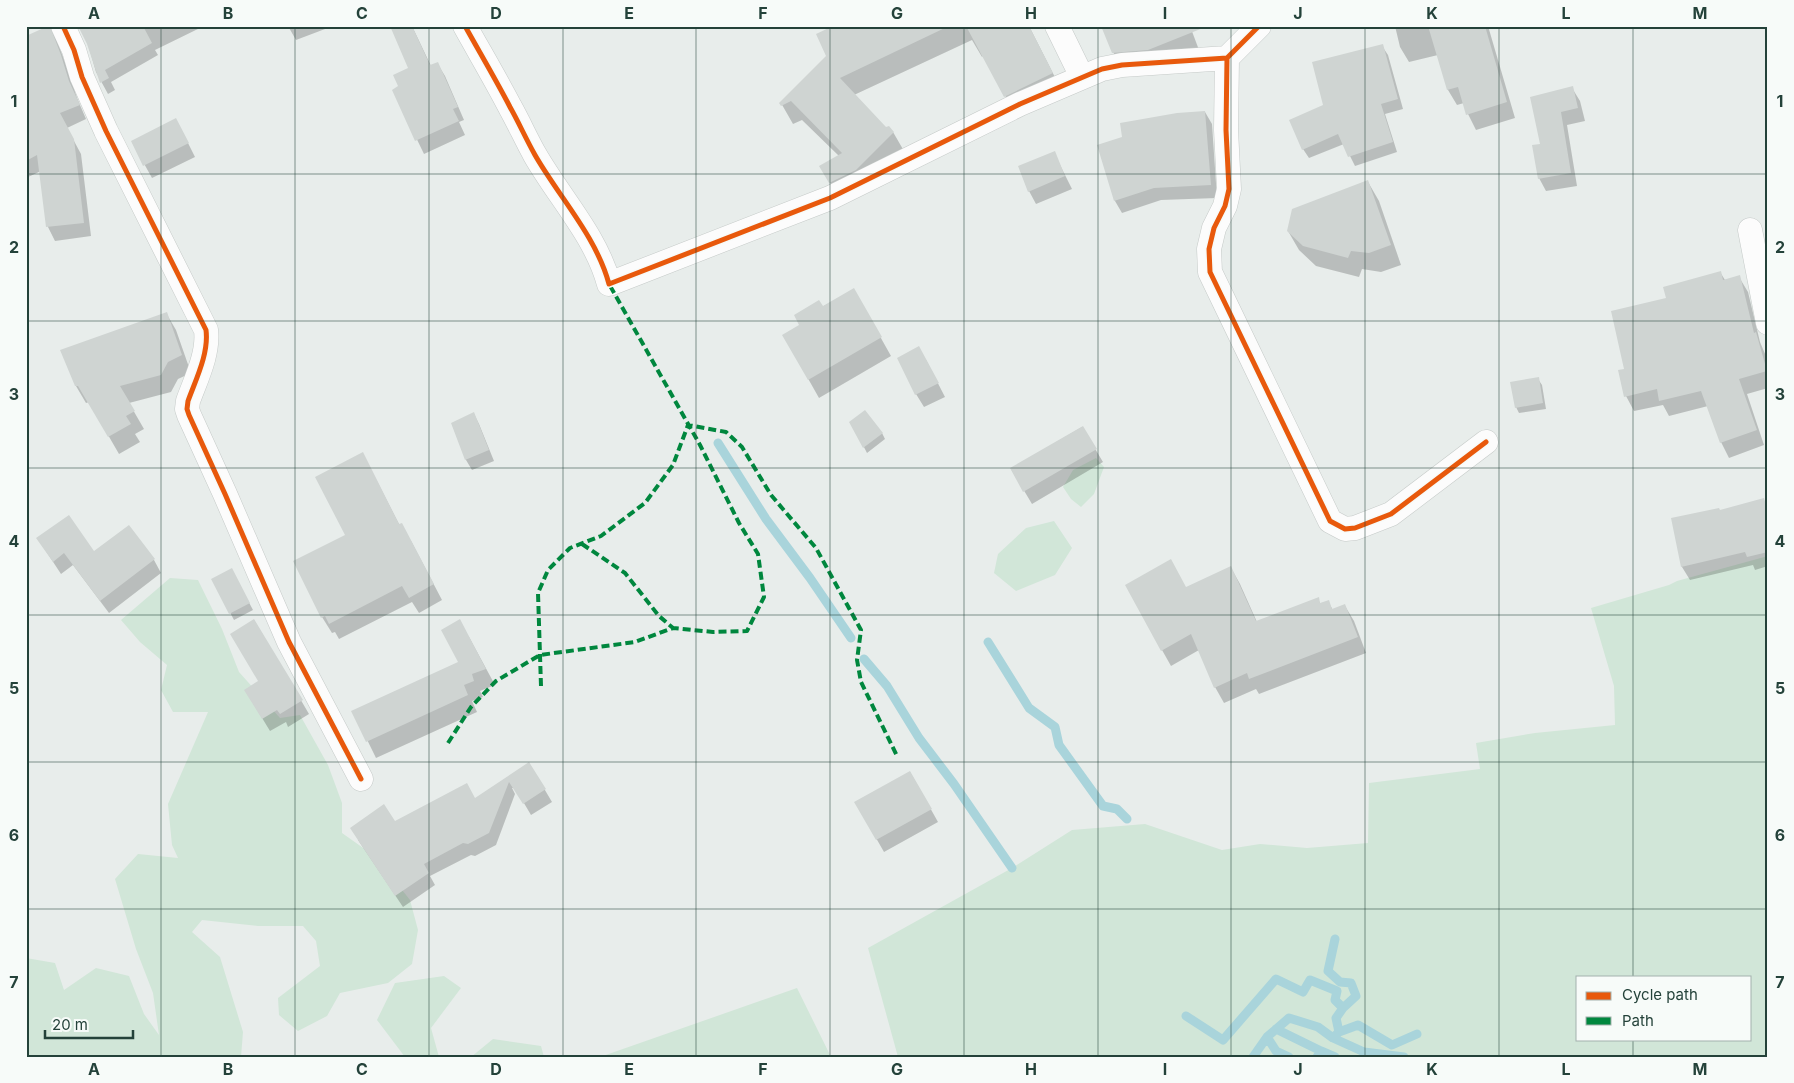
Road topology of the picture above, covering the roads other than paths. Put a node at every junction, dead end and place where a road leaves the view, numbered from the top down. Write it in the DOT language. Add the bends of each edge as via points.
graph roads {
  1 [pos="63,26"];
  2 [pos="465,26"];
  3 [pos="1057,26"];
  4 [pos="1259,26"];
  5 [pos="1227,58"];
  6 [pos="1082,77"];
  7 [pos="1750,230"];
  8 [pos="1768,323"];
  9 [pos="1486,442"];
  10 [pos="361,779"];
  1 -- 10 [label="street" via="106,131 206,330 205,350 187,409 289,642"];
  2 -- 6 [label="street" via="535,155 570,205 605,271 608,284 830,198"];
  3 -- 6 [label="street"];
  4 -- 5 [label="street"];
  5 -- 6 [label="street" via="1122,65"];
  5 -- 9 [label="street" via="1229,189 1209,249 1210,272 1330,521 1345,529 1355,528 1391,514"];
  7 -- 8 [label="street"];
}
